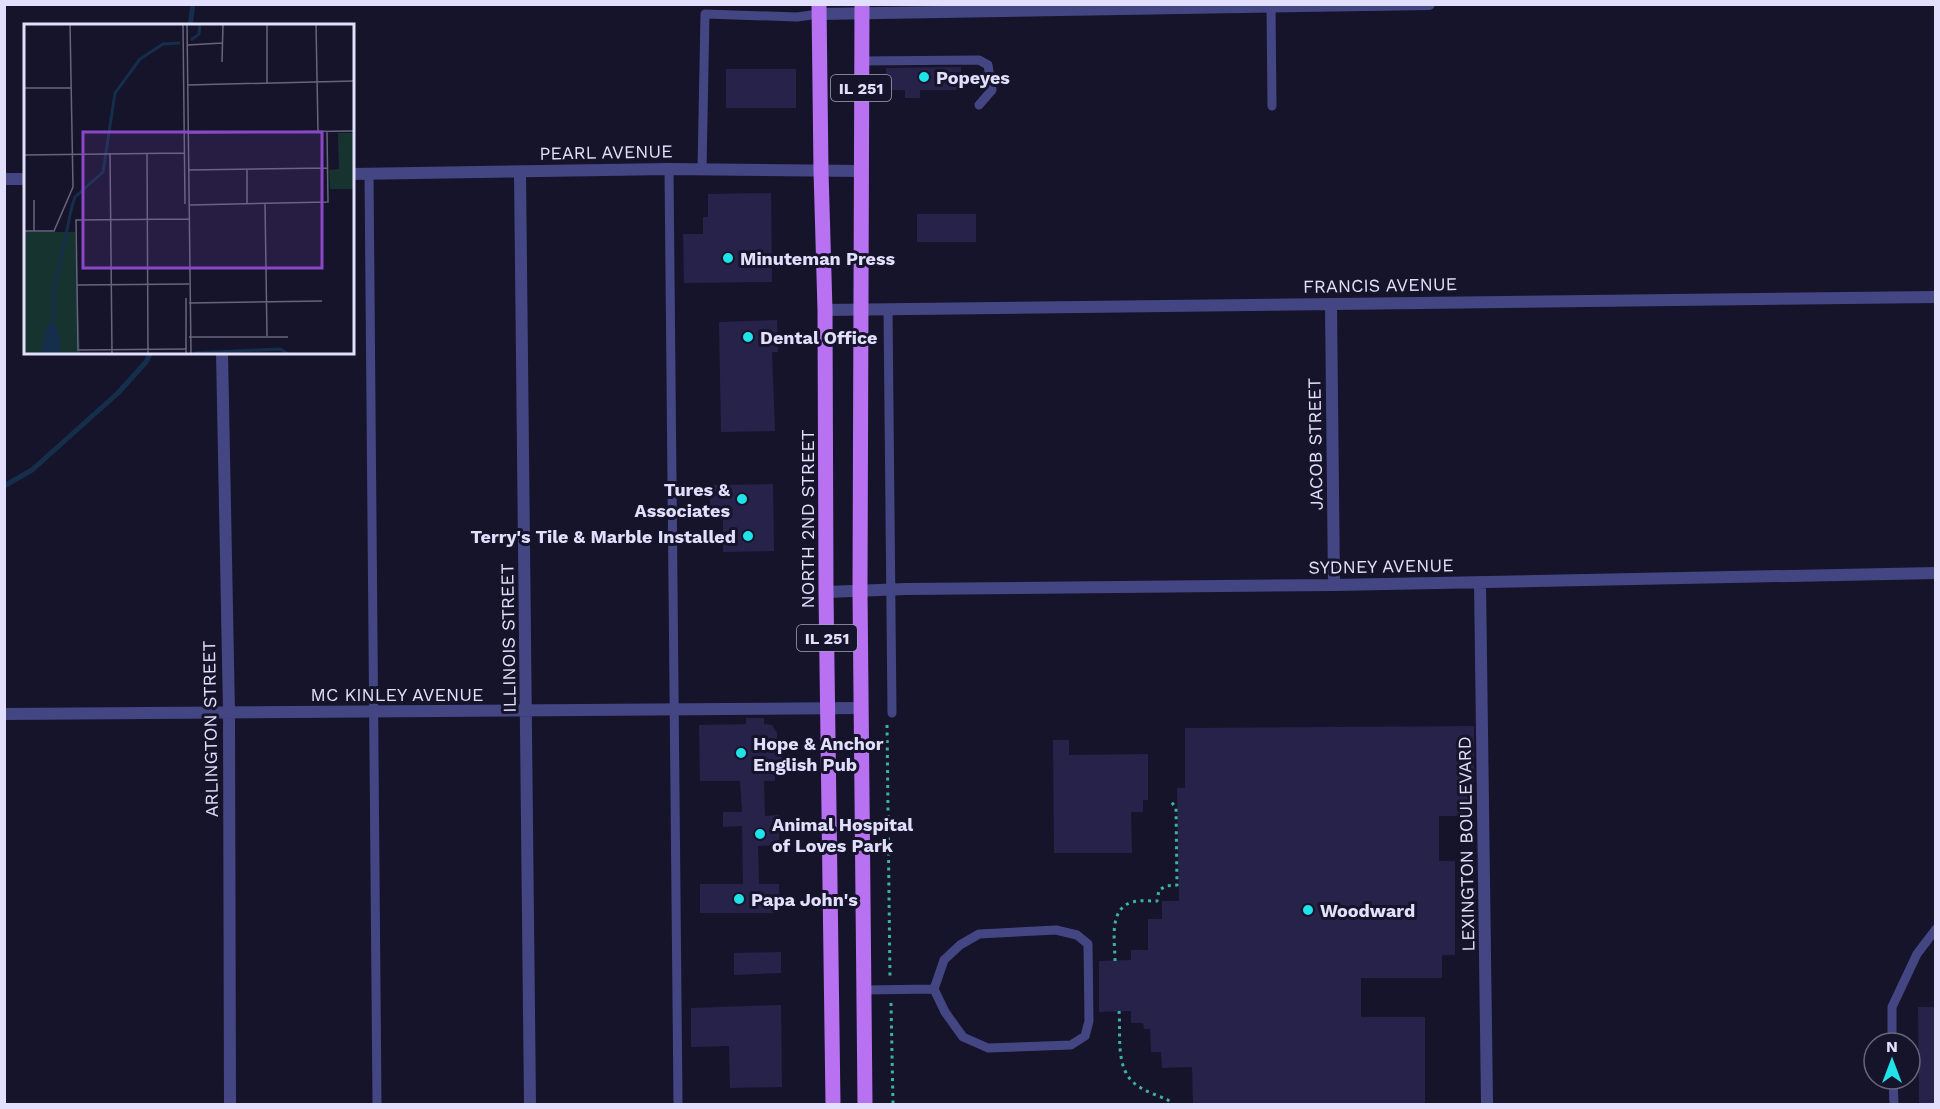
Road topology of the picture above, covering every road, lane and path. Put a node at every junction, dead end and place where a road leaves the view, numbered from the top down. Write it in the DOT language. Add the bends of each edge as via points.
graph roads {
  1 [pos="1429,4"];
  2 [pos="1271,7"];
  3 [pos="1028,8"];
  4 [pos="819,9"];
  5 [pos="862,9"];
  6 [pos="861,61"];
  7 [pos="979,105"];
  8 [pos="1272,106"];
  9 [pos="669,169"];
  10 [pos="702,170"];
  11 [pos="821,171"];
  12 [pos="861,171"];
  13 [pos="520,172"];
  14 [pos="369,173"];
  15 [pos="354,174"];
  16 [pos="4,179"];
  17 [pos="24,179"];
  18 [pos="1935,297"];
  19 [pos="1331,304"];
  20 [pos="861,309"];
  21 [pos="825,310"];
  22 [pos="888,310"];
  23 [pos="222,354"];
  24 [pos="1935,573"];
  25 [pos="1480,582"];
  26 [pos="1334,585"];
  27 [pos="890,590"];
  28 [pos="860,591"];
  29 [pos="826,592"];
  30 [pos="829,708"];
  31 [pos="861,708"];
  32 [pos="674,710"];
  33 [pos="527,711"];
  34 [pos="229,712"];
  35 [pos="373,712"];
  36 [pos="4,714"];
  37 [pos="892,714"];
  38 [pos="887,725"];
  39 [pos="1170,800"];
  40 [pos="1935,929"];
  41 [pos="1115,961"];
  42 [pos="934,989"];
  43 [pos="864,990"];
  44 [pos="890,990"];
  45 [pos="1119,1011"];
  46 [pos="1892,1031"];
  47 [pos="230,1104"];
  48 [pos="377,1104"];
  49 [pos="530,1104"];
  50 [pos="678,1104"];
  51 [pos="834,1104"];
  52 [pos="865,1104"];
  53 [pos="893,1104"];
  54 [pos="1172,1104"];
  55 [pos="1487,1104"];
  1 -- 2 [label="street"];
  2 -- 3 [label="street"];
  2 -- 8 [label="lane"];
  3 -- 5 [label="street"];
  4 -- 5 [label="street"];
  4 -- 10 [label="lane" via="797,17 705,14"];
  4 -- 11 [label="main road, NORTH 2ND STREET / IL 251"];
  5 -- 6 [label="main road, IL 251"];
  6 -- 7 [label="lane" via="979,60 988,65 992,90"];
  6 -- 12 [label="main road, IL 251"];
  9 -- 10 [label="street, PEARL AVENUE"];
  9 -- 13 [label="street, PEARL AVENUE"];
  9 -- 32 [label="lane"];
  10 -- 11 [label="street, PEARL AVENUE"];
  11 -- 12 [label="street, PEARL AVENUE"];
  11 -- 21 [label="main road, NORTH 2ND STREET / IL 251"];
  12 -- 20 [label="main road, IL 251"];
  13 -- 14 [label="street, PEARL AVENUE"];
  13 -- 33 [label="street, ILLINOIS STREET"];
  14 -- 15 [label="street, PEARL AVENUE"];
  14 -- 35 [label="lane"];
  16 -- 17 [label="street"];
  18 -- 19 [label="street, FRANCIS AVENUE"];
  19 -- 22 [label="street, FRANCIS AVENUE"];
  19 -- 26 [label="street, JACOB STREET"];
  20 -- 21 [label="street, FRANCIS AVENUE"];
  20 -- 22 [label="street, FRANCIS AVENUE"];
  20 -- 28 [label="main road, IL 251"];
  21 -- 29 [label="main road, NORTH 2ND STREET / IL 251"];
  22 -- 27 [label="lane"];
  23 -- 34 [label="street, ARLINGTON STREET"];
  24 -- 25 [label="street, SYDNEY AVENUE"];
  25 -- 26 [label="street, SYDNEY AVENUE"];
  25 -- 55 [label="street, LEXINGTON BOULEVARD"];
  26 -- 27 [label="street, SYDNEY AVENUE"];
  27 -- 28 [label="street, SYDNEY AVENUE"];
  27 -- 37 [label="lane"];
  28 -- 29 [label="street, SYDNEY AVENUE"];
  28 -- 31 [label="main road, IL 251"];
  29 -- 30 [label="main road, NORTH 2ND STREET / IL 251"];
  30 -- 31 [label="street, MC KINLEY AVENUE"];
  30 -- 32 [label="street, MC KINLEY AVENUE"];
  30 -- 51 [label="main road, NORTH 2ND STREET / IL 251"];
  31 -- 43 [label="main road, IL 251"];
  32 -- 33 [label="street, MC KINLEY AVENUE"];
  32 -- 50 [label="lane"];
  33 -- 35 [label="street, MC KINLEY AVENUE"];
  33 -- 49 [label="street, ILLINOIS STREET"];
  34 -- 35 [label="street, MC KINLEY AVENUE"];
  34 -- 36 [label="street, MC KINLEY AVENUE"];
  34 -- 47 [label="street, ARLINGTON STREET"];
  35 -- 48 [label="lane"];
  38 -- 44 [label="path"];
  39 -- 41 [label="path" via="1176,808 1177,885 1159,890 1157,901 1132,902 1121,908 1115,918"];
  40 -- 46 [label="lane" via="1917,954 1892,1007"];
  42 -- 42 [label="lane" via="963,1037 988,1048 1071,1045 1085,1036 1089,1021 1088,944 1077,935 1056,930 979,934 944,960"];
  42 -- 44 [label="lane"];
  43 -- 44 [label="lane"];
  43 -- 52 [label="main road, IL 251"];
  44 -- 53 [label="path"];
  45 -- 54 [label="path" via="1121,1056 1128,1077"];
}
